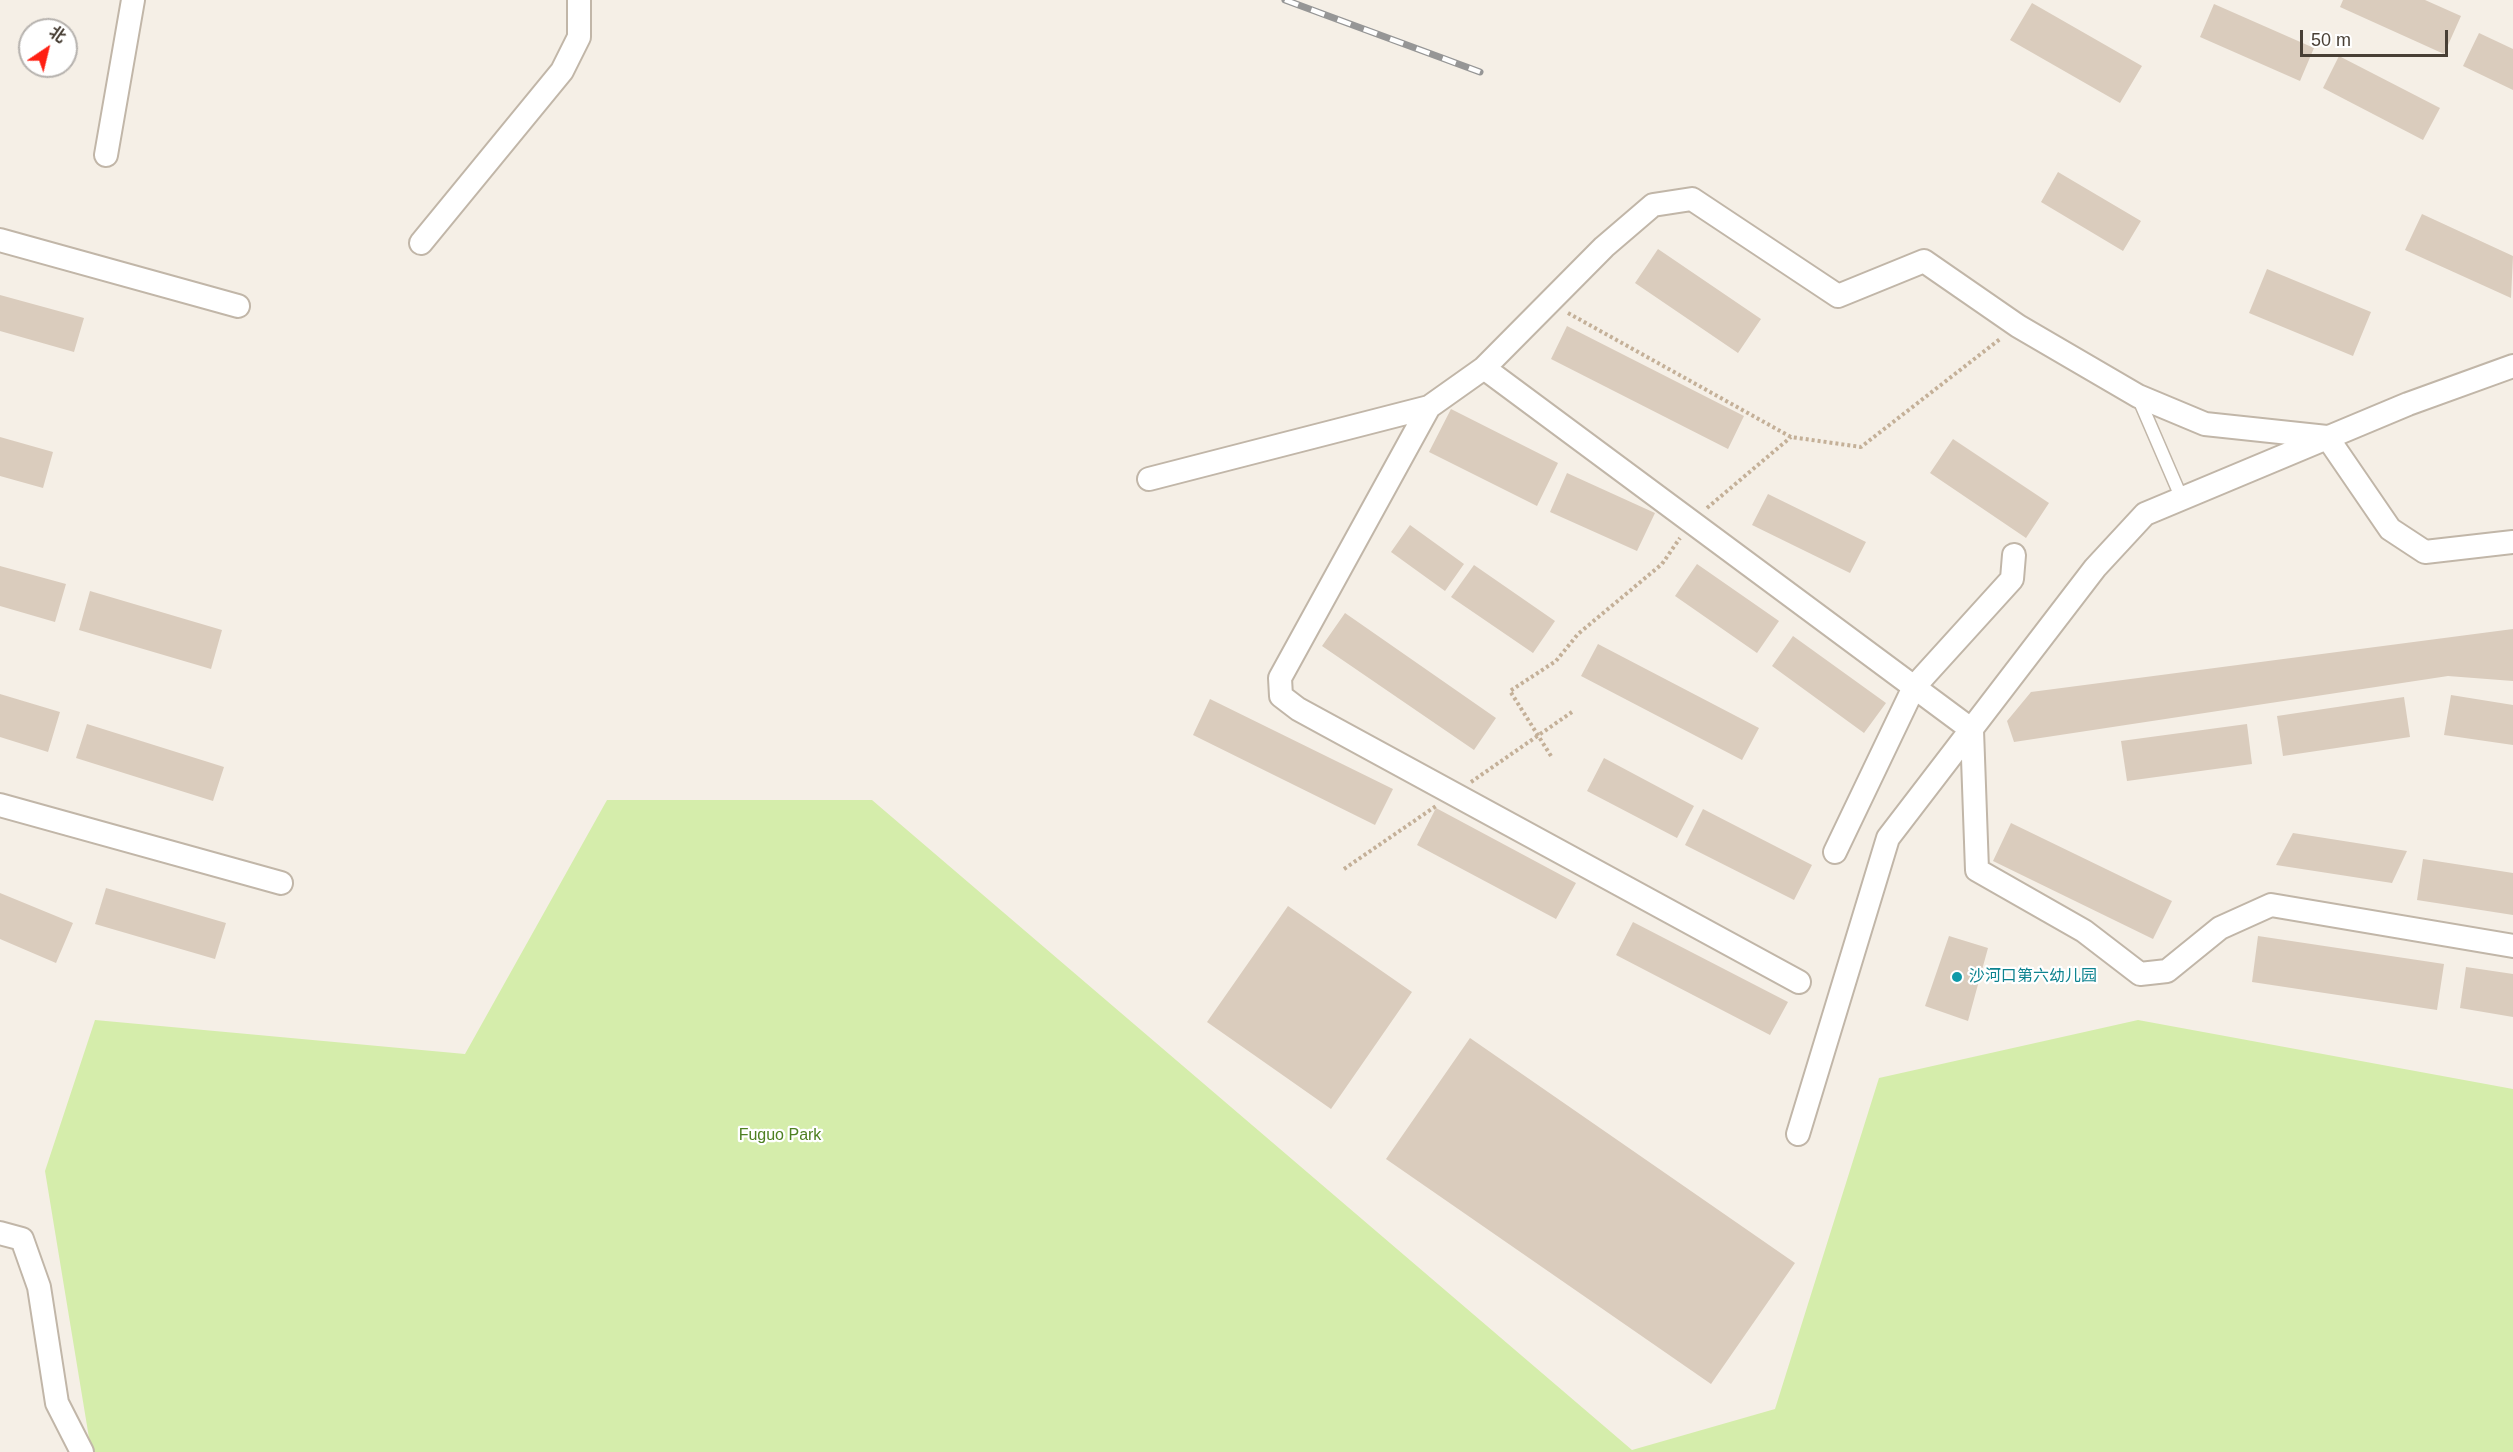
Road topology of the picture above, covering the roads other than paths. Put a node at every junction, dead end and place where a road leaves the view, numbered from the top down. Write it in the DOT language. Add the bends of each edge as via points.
graph roads {
  1 [pos="133,0"];
  2 [pos="579,0"];
  3 [pos="106,155"];
  4 [pos="0,240"];
  5 [pos="421,243"];
  6 [pos="238,306"];
  7 [pos="2513,366"];
  8 [pos="1484,368"];
  9 [pos="2138,396"];
  10 [pos="1429,407"];
  11 [pos="2327,436"];
  12 [pos="1149,478"];
  13 [pos="2182,499"];
  14 [pos="2513,542"];
  15 [pos="2014,555"];
  16 [pos="1914,687"];
  17 [pos="1972,730"];
  18 [pos="0,805"];
  19 [pos="1835,852"];
  20 [pos="281,883"];
  21 [pos="2513,946"];
  22 [pos="1799,982"];
  23 [pos="1798,1134"];
  24 [pos="0,1233"];
  25 [pos="82,1452"];
  1 -- 3 [label="street"];
  2 -- 5 [label="street" via="579,37 562,71"];
  4 -- 6 [label="street"];
  7 -- 11 [label="street"];
  8 -- 9 [label="street" via="1604,248 1653,205 1692,198 1838,296 1923,261 2018,326"];
  8 -- 10 [label="street"];
  8 -- 16 [label="street"];
  9 -- 11 [label="street" via="2205,424"];
  9 -- 13 [label="lane"];
  10 -- 12 [label="street"];
  10 -- 22 [label="street" via="1280,678 1281,696 1298,709"];
  11 -- 13 [label="street"];
  11 -- 14 [label="street" via="2390,529 2425,552"];
  13 -- 17 [label="street" via="2145,514 2095,568"];
  15 -- 16 [label="street" via="2013,579"];
  16 -- 17 [label="street"];
  16 -- 19 [label="street"];
  17 -- 21 [label="street" via="1977,870 2084,931 2140,974 2167,971 2220,928 2271,905"];
  17 -- 23 [label="street" via="1888,838"];
  18 -- 20 [label="street"];
  24 -- 25 [label="street" via="22,1239 39,1287 57,1403"];
}
